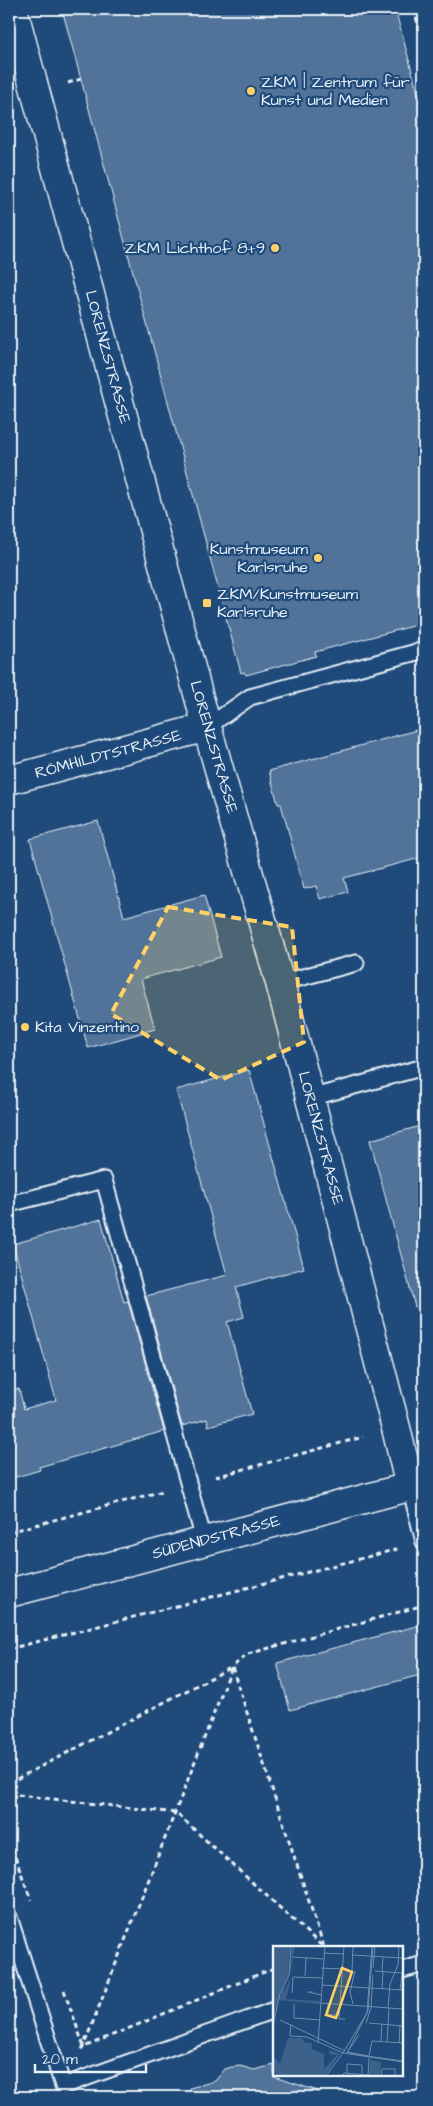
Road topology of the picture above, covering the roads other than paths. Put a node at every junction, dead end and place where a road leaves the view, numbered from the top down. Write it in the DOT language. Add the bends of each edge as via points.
graph roads {
  1 [pos="13,9"];
  2 [pos="16,45"];
  3 [pos="424,650"];
  4 [pos="208,727"];
  5 [pos="9,780"];
  6 [pos="356,963"];
  7 [pos="280,983"];
  8 [pos="424,1067"];
  9 [pos="310,1098"];
  10 [pos="9,1204"];
  11 [pos="417,1485"];
  12 [pos="204,1540"];
  13 [pos="424,1542"];
  14 [pos="9,1592"];
  15 [pos="9,1917"];
  16 [pos="424,1964"];
  17 [pos="403,1970"];
  18 [pos="273,2010"];
  1 -- 2 [label="street, LORENZSTRASSE"];
  2 -- 4 [label="street, LORENZSTRASSE"];
  3 -- 4 [label="lane" via="250,697"];
  4 -- 5 [label="street, RÖMHILDTSTRASSE"];
  4 -- 7 [label="street, LORENZSTRASSE"];
  6 -- 7 [label="lane"];
  7 -- 9 [label="street, LORENZSTRASSE"];
  8 -- 9 [label="lane"];
  9 -- 11 [label="street, LORENZSTRASSE" via="396,1428"];
  10 -- 12 [label="lane" via="104,1180"];
  11 -- 12 [label="street, SÜDENDSTRASSE"];
  11 -- 13 [label="lane"];
  12 -- 14 [label="street, SÜDENDSTRASSE"];
  15 -- 18 [label="lane" via="63,2086"];
  16 -- 17 [label="lane"];
}
